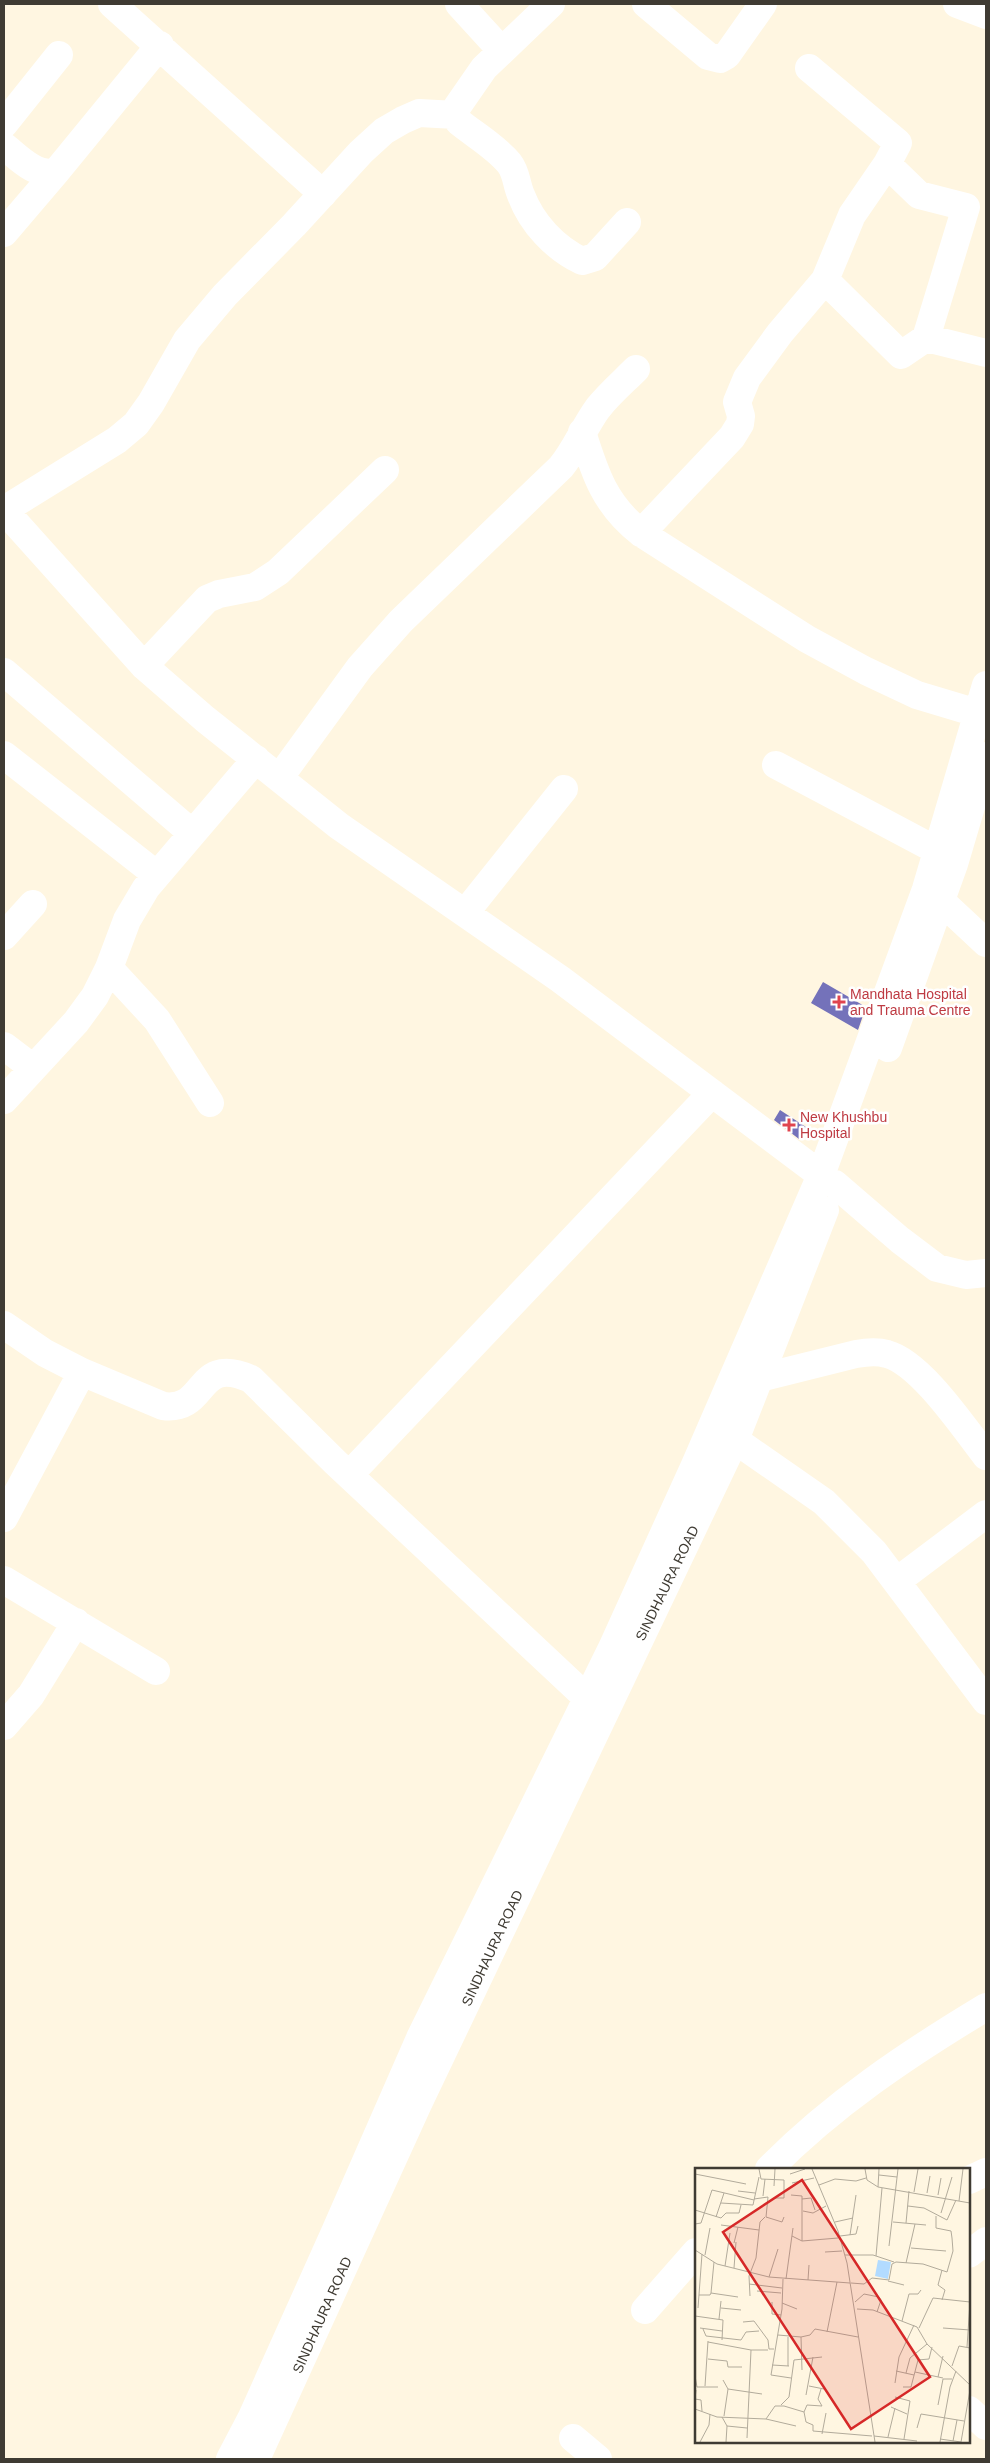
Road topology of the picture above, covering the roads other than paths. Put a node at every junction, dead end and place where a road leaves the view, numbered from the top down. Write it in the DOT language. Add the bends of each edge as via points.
graph roads {
  1 [pos="112,4"];
  2 [pos="458,4"];
  3 [pos="551,4"];
  4 [pos="646,4"];
  5 [pos="763,4"];
  6 [pos="957,4"];
  7 [pos="986,15"];
  8 [pos="160,45"];
  9 [pos="501,50"];
  10 [pos="59,55"];
  11 [pos="809,68"];
  12 [pos="456,115"];
  13 [pos="4,124"];
  14 [pos="4,146"];
  15 [pos="887,164"];
  16 [pos="56,172"];
  17 [pos="323,194"];
  18 [pos="626,222"];
  19 [pos="4,233"];
  20 [pos="825,280"];
  21 [pos="926,338"];
  22 [pos="986,353"];
  23 [pos="636,369"];
  24 [pos="582,432"];
  25 [pos="385,470"];
  26 [pos="4,510"];
  27 [pos="641,533"];
  28 [pos="144,666"];
  29 [pos="4,672"];
  30 [pos="986,685"];
  31 [pos="977,713"];
  32 [pos="4,755"];
  33 [pos="986,756"];
  34 [pos="256,759"];
  35 [pos="776,765"];
  36 [pos="280,778"];
  37 [pos="564,789"];
  38 [pos="192,833"];
  39 [pos="936,850"];
  40 [pos="157,875"];
  41 [pos="941,901"];
  42 [pos="33,904"];
  43 [pos="465,913"];
  44 [pos="4,936"];
  45 [pos="986,943"];
  46 [pos="109,968"];
  47 [pos="4,1046"];
  48 [pos="33,1068"];
  49 [pos="712,1093"];
  50 [pos="4,1100"];
  51 [pos="210,1103"];
  52 [pos="828,1180"];
  53 [pos="986,1273"];
  54 [pos="4,1325"];
  55 [pos="82,1372"];
  56 [pos="760,1378"];
  57 [pos="735,1440"];
  58 [pos="986,1456"];
  59 [pos="349,1475"];
  60 [pos="986,1514"];
  61 [pos="4,1518"];
  62 [pos="4,1580"];
  63 [pos="897,1581"];
  64 [pos="76,1622"];
  65 [pos="156,1671"];
  66 [pos="587,1698"];
  67 [pos="986,1701"];
  68 [pos="4,1726"];
  69 [pos="986,2007"];
  70 [pos="770,2168"];
  71 [pos="986,2172"];
  72 [pos="970,2180"];
  73 [pos="986,2241"];
  74 [pos="695,2253"];
  75 [pos="970,2253"];
  76 [pos="646,2310"];
  77 [pos="970,2411"];
  78 [pos="986,2426"];
  79 [pos="573,2438"];
  80 [pos="230,2459"];
  81 [pos="256,2459"];
  82 [pos="598,2459"];
  1 -- 8 [label="street"];
  2 -- 9 [label="street"];
  3 -- 9 [label="street"];
  4 -- 5 [label="street" via="708,56 720,59 727,55"];
  6 -- 7 [label="street"];
  8 -- 16 [label="street"];
  8 -- 17 [label="street"];
  9 -- 12 [label="street" via="464,96"];
  10 -- 13 [label="street"];
  11 -- 15 [label="street" via="898,143"];
  12 -- 17 [label="street" via="419,113 384,131"];
  12 -- 18 [label="street" via="458,122 510,164 519,193 535,222 574,258 582,261 595,258"];
  14 -- 16 [label="street" via="37,170 48,174"];
  15 -- 20 [label="street" via="852,215"];
  15 -- 21 [label="street" via="919,195 966,207"];
  16 -- 19 [label="street"];
  17 -- 26 [label="street" via="225,295 187,340 136,424 117,440"];
  20 -- 21 [label="street" via="901,355"];
  20 -- 27 [label="street" via="747,378 737,402 740,424 732,437"];
  21 -- 22 [label="street"];
  23 -- 24 [label="street" via="598,408"];
  24 -- 27 [label="street" via="595,474 610,502"];
  24 -- 36 [label="street" via="575,450 561,467 401,621 360,667"];
  25 -- 28 [label="street" via="278,572 255,587 207,599"];
  26 -- 28 [label="street"];
  27 -- 31 [label="street" via="807,639 866,671 917,695"];
  28 -- 34 [label="street"];
  29 -- 38 [label="street"];
  30 -- 31 [label="street"];
  31 -- 39 [label="street"];
  32 -- 40 [label="street"];
  33 -- 41 [label="street"];
  34 -- 36 [label="street"];
  34 -- 38 [label="street"];
  35 -- 39 [label="street"];
  36 -- 43 [label="street" via="339,826"];
  37 -- 43 [label="street"];
  38 -- 40 [label="street"];
  39 -- 52 [label="street"];
  40 -- 46 [label="street" via="127,920"];
  41 -- 45 [label="street"];
  41 -- 52 [label="street" via="907,998"];
  42 -- 44 [label="street"];
  43 -- 49 [label="street" via="560,979"];
  46 -- 48 [label="street" via="95,996 76,1022"];
  46 -- 51 [label="street" via="158,1020"];
  47 -- 48 [label="street"];
  48 -- 50 [label="street"];
  49 -- 52 [label="street"];
  49 -- 59 [label="street"];
  52 -- 53 [label="street" via="937,1268 966,1275"];
  52 -- 56 [label="street, SINDHAURA ROAD"];
  52 -- 66 [label="street"];
  54 -- 55 [label="street" via="45,1353"];
  55 -- 59 [label="street" via="173,1408 186,1404 210,1376 223,1371 236,1372 251,1379"];
  55 -- 61 [label="street"];
  56 -- 57 [label="street, SINDHAURA ROAD"];
  56 -- 58 [label="street" via="856,1354 888,1354 906,1364 928,1384"];
  57 -- 63 [label="street" via="824,1502 874,1552"];
  57 -- 81 [label="street, SINDHAURA ROAD" via="418,2104"];
  59 -- 66 [label="street"];
  60 -- 63 [label="street"];
  62 -- 64 [label="street"];
  63 -- 67 [label="street"];
  64 -- 65 [label="street"];
  64 -- 68 [label="street" via="31,1695"];
  66 -- 80 [label="street" via="420,2038"];
  69 -- 70 [label="street" via="838,2105"];
  71 -- 72 [label="street"];
  73 -- 75 [label="street"];
  74 -- 76 [label="street"];
  77 -- 78 [label="street"];
  79 -- 82 [label="street"];
}
